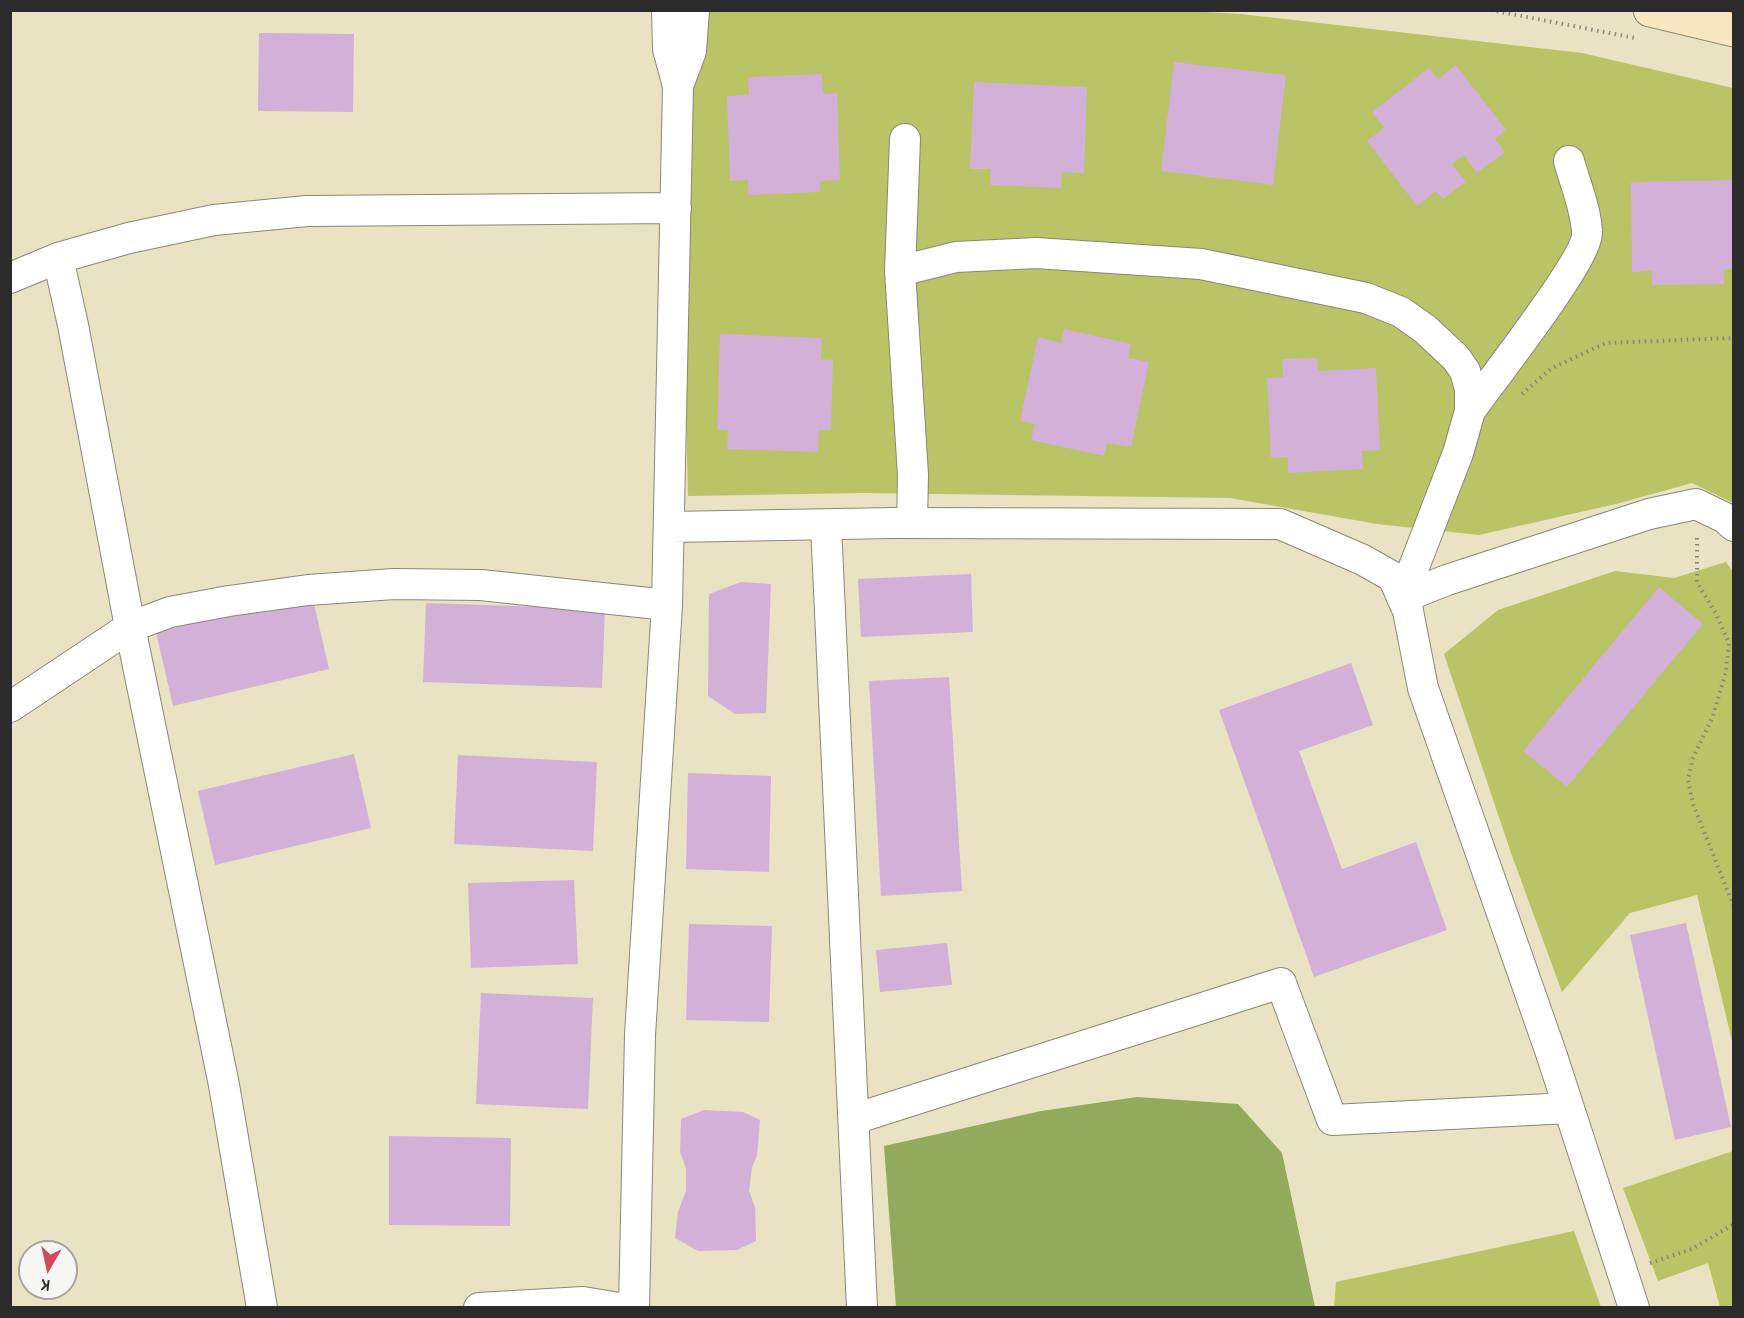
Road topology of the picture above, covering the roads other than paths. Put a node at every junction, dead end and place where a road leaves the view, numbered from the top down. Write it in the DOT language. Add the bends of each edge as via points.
graph roads {
  1 [pos="644,10"];
  2 [pos="716,10"];
  3 [pos="680,22"];
  4 [pos="1643,25"];
  5 [pos="1734,30"];
  6 [pos="905,139"];
  7 [pos="1569,161"];
  8 [pos="676,208"];
  9 [pos="58,258"];
  10 [pos="900,272"];
  11 [pos="10,278"];
  12 [pos="1470,411"];
  13 [pos="912,524"];
  14 [pos="826,525"];
  15 [pos="1734,526"];
  16 [pos="670,527"];
  17 [pos="1402,598"];
  18 [pos="667,605"];
  19 [pos="130,627"];
  20 [pos="10,707"];
  21 [pos="1569,1108"];
  22 [pos="854,1119"];
  23 [pos="262,1308"];
  24 [pos="479,1308"];
  25 [pos="620,1308"];
  26 [pos="634,1308"];
  27 [pos="862,1308"];
  28 [pos="1634,1308"];
  1 -- 3 [label="street"];
  2 -- 3 [label="street"];
  3 -- 8 [label="street" via="691,51 678,86"];
  4 -- 5 [label="street"];
  6 -- 10 [label="street"];
  7 -- 12 [label="street" via="1588,233 1580,254 1551,302"];
  8 -- 9 [label="street" via="307,211 214,220"];
  8 -- 16 [label="street"];
  9 -- 11 [label="street"];
  9 -- 19 [label="street"];
  10 -- 12 [label="street" via="956,257 1036,253 1201,264 1366,298 1401,312 1456,358 1470,389"];
  10 -- 13 [label="street"];
  12 -- 17 [label="street" via="1458,453"];
  13 -- 14 [label="street"];
  13 -- 17 [label="street" via="1280,524 1393,576"];
  14 -- 16 [label="street"];
  14 -- 22 [label="street"];
  15 -- 17 [label="street" via="1696,504 1649,514"];
  16 -- 18 [label="street"];
  17 -- 21 [label="street" via="1423,688"];
  18 -- 19 [label="street" via="481,585 394,584 229,601 170,612"];
  18 -- 26 [label="street" via="640,1035"];
  19 -- 20 [label="street"];
  19 -- 23 [label="street" via="224,1085"];
  21 -- 22 [label="street" via="1332,1120 1281,983"];
  21 -- 28 [label="street"];
  22 -- 27 [label="street"];
  24 -- 25 [label="street" via="583,1302"];
}
